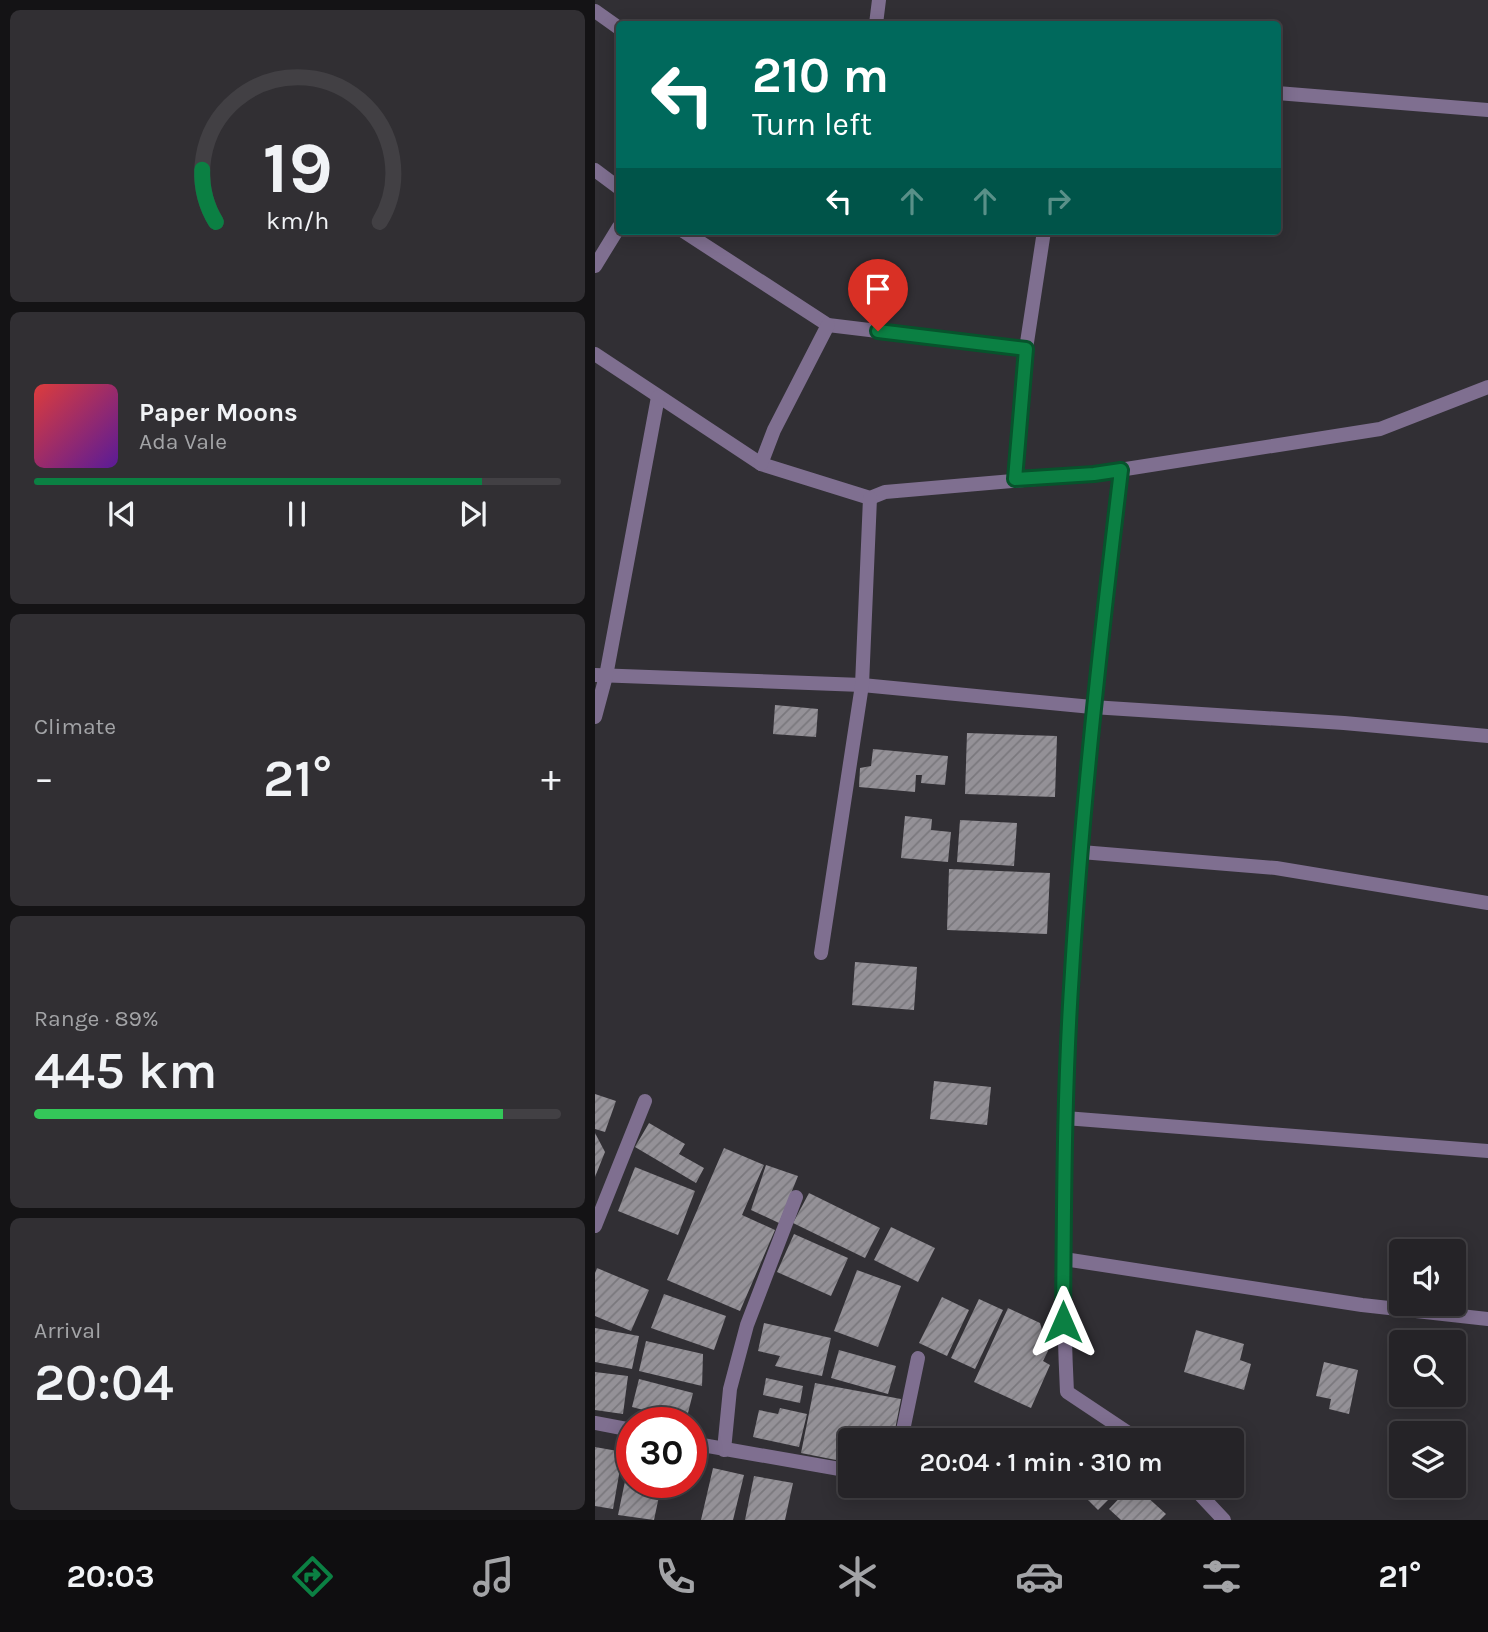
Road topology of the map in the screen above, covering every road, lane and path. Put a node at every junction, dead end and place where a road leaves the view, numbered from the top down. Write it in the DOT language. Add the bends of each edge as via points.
graph roads {
  1 [pos="879,0"];
  2 [pos="595,11"];
  3 [pos="876,21"];
  4 [pos="616,25"];
  5 [pos="1281,93"];
  6 [pos="1488,110"];
  7 [pos="595,170"];
  8 [pos="616,186"];
  9 [pos="616,232"];
  10 [pos="689,235"];
  11 [pos="1043,235"];
  12 [pos="595,266"];
  13 [pos="828,325"];
  14 [pos="1026,349"];
  15 [pos="595,354"];
  16 [pos="1488,387"];
  17 [pos="658,397"];
  18 [pos="761,464"];
  19 [pos="1121,470"];
  20 [pos="1015,479"];
  21 [pos="870,498"];
  22 [pos="600,676"];
  23 [pos="862,685"];
  24 [pos="1092,707"];
  25 [pos="595,717"];
  26 [pos="1488,736"];
  27 [pos="1081,852"];
  28 [pos="1488,903"];
  29 [pos="821,953"];
  30 [pos="645,1101"];
  31 [pos="1065,1118"];
  32 [pos="1488,1151"];
  33 [pos="796,1197"];
  34 [pos="595,1226"];
  35 [pos="1064,1259"];
  36 [pos="1488,1319"];
  37 [pos="918,1358"];
  38 [pos="595,1423"];
  39 [pos="616,1427"];
  40 [pos="903,1428"];
  41 [pos="1121,1428"];
  42 [pos="707,1446"];
  43 [pos="724,1450"];
  44 [pos="838,1469"];
  45 [pos="1203,1498"];
  46 [pos="1224,1520"];
  1 -- 3 [label="street"];
  2 -- 4 [label="street"];
  5 -- 6 [label="street"];
  7 -- 8 [label="street"];
  9 -- 12 [label="street"];
  10 -- 13 [label="street"];
  11 -- 14 [label="street"];
  13 -- 14 [label="street"];
  13 -- 18 [label="street"];
  14 -- 20 [label="street"];
  15 -- 17 [label="street"];
  16 -- 19 [label="street" via="1380,429"];
  17 -- 18 [label="street"];
  17 -- 22 [label="street"];
  18 -- 21 [label="street"];
  19 -- 20 [label="street"];
  19 -- 24 [label="street"];
  20 -- 21 [label="street" via="885,492"];
  21 -- 23 [label="street"];
  22 -- 23 [label="street"];
  22 -- 25 [label="street"];
  23 -- 24 [label="street"];
  23 -- 29 [label="street"];
  24 -- 26 [label="street"];
  24 -- 27 [label="street"];
  27 -- 28 [label="street" via="1276,868"];
  27 -- 31 [label="street"];
  30 -- 34 [label="street"];
  31 -- 32 [label="street"];
  31 -- 35 [label="street"];
  33 -- 43 [label="street" via="747,1325 730,1389"];
  35 -- 36 [label="street" via="1348,1303"];
  35 -- 41 [label="street" via="1067,1392"];
  37 -- 40 [label="street"];
  38 -- 39 [label="street"];
  42 -- 43 [label="street"];
  43 -- 44 [label="street"];
  45 -- 46 [label="street"];
}
